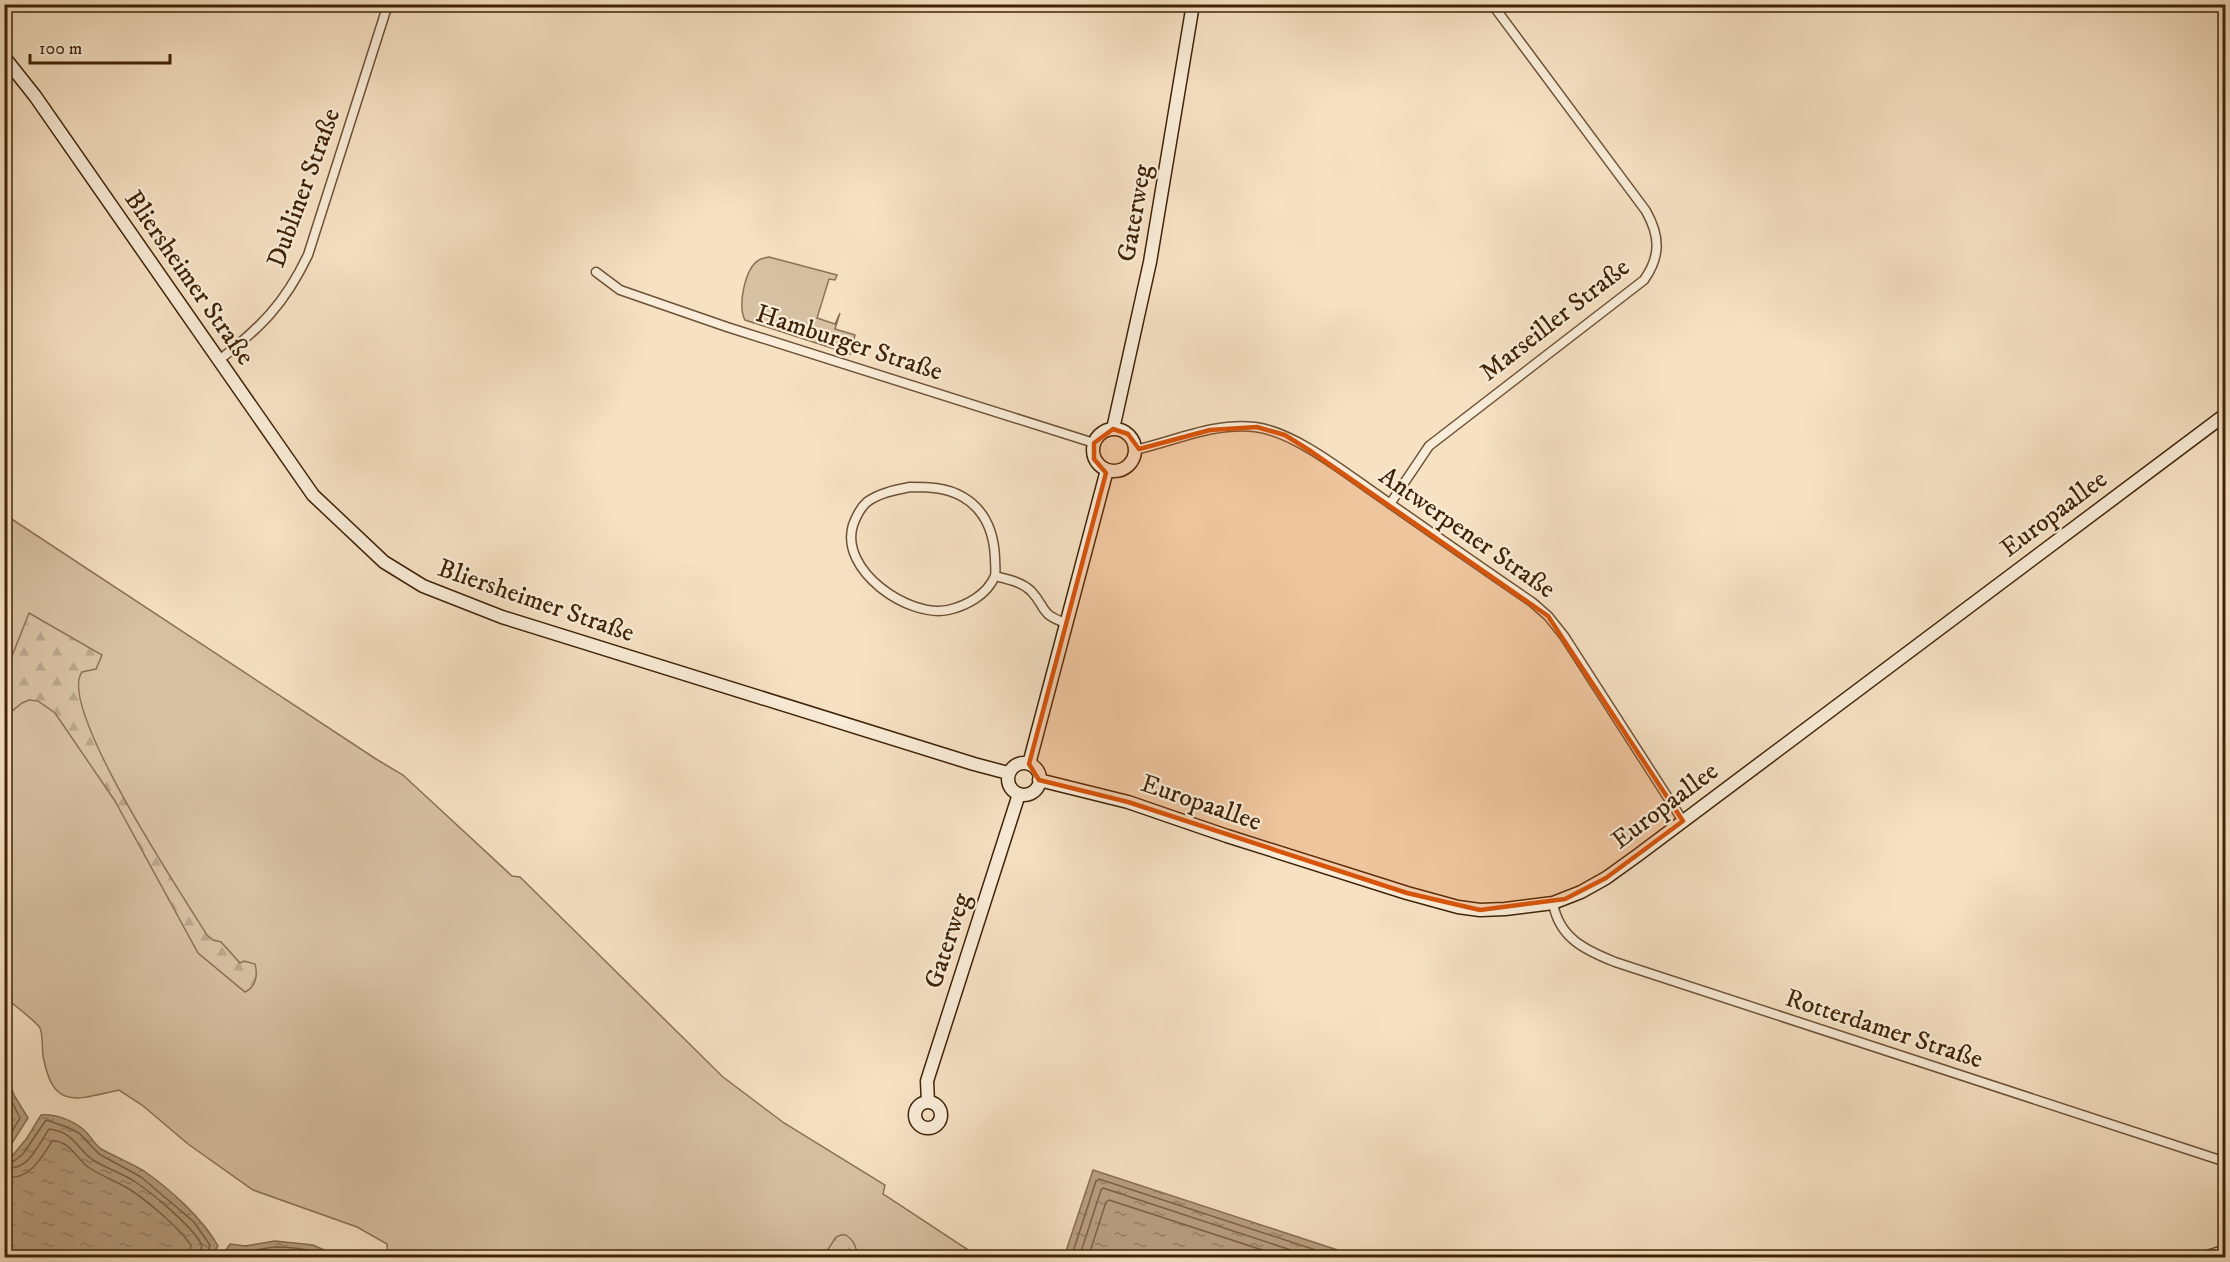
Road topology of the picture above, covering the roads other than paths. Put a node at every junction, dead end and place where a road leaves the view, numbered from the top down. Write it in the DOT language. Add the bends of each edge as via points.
graph roads {
  1 [pos="388,4"];
  2 [pos="1193,4"];
  3 [pos="1492,4"];
  4 [pos="4,57"];
  5 [pos="597,272"];
  6 [pos="218,361"];
  7 [pos="2226,414"];
  8 [pos="1113,429"];
  9 [pos="1094,443"];
  10 [pos="1135,450"];
  11 [pos="1107,470"];
  12 [pos="1390,504"];
  13 [pos="995,576"];
  14 [pos="1066,623"];
  15 [pos="1029,764"];
  16 [pos="1008,773"];
  17 [pos="1039,780"];
  18 [pos="1019,794"];
  19 [pos="1683,821"];
  20 [pos="1553,903"];
  21 [pos="928,1102"];
  22 [pos="2226,1162"];
  23 [pos="2226,1249"];
  24 [pos="2198,1257"];
  1 -- 6 [label="street, Dubliner Straße" via="300,273 273,314"];
  2 -- 8 [label="main road, Gaterweg" via="1150,262"];
  3 -- 12 [label="street, Marseiller Straße" via="1646,211 1658,249 1644,280 1430,446"];
  4 -- 6 [label="main road, Bliersheimer Straße" via="38,100"];
  5 -- 9 [label="street, Hamburger Straße" via="620,290 727,327"];
  6 -- 16 [label="main road, Bliersheimer Straße" via="313,495 384,561 423,586 589,645"];
  7 -- 19 [label="main road, Europaallee"];
  8 -- 9 [label="main road" via="1106,430"];
  8 -- 10 [label="main road" via="1128,434"];
  9 -- 11 [label="main road" via="1095,459"];
  10 -- 11 [label="main road" via="1128,466 1120,471"];
  10 -- 12 [label="street, Antwerpener Straße" via="1209,430 1236,426 1270,430 1285,435"];
  11 -- 14 [label="main road"];
  12 -- 19 [label="street, Antwerpener Straße" via="1548,616"];
  13 -- 13 [label="street" via="980,595 966,604 940,610 916,607 896,598 863,569 853,552 851,533 856,516 866,503 889,491 910,487 933,487 962,497 979,510 989,528"];
  13 -- 14 [label="street" via="1019,583 1031,591 1047,614"];
  14 -- 15 [label="main road"];
  15 -- 16 [label="main road" via="1018,764"];
  15 -- 17 [label="main road" via="1037,770"];
  16 -- 18 [label="main road" via="1010,788"];
  17 -- 18 [label="main road" via="1034,791"];
  17 -- 20 [label="main road, Europaallee" via="1128,802 1458,907 1505,909"];
  18 -- 21 [label="main road, Gaterweg" via="927,1081"];
  19 -- 20 [label="main road, Europaallee" via="1606,878"];
  20 -- 22 [label="street, Rotterdamer Straße" via="1555,916 1574,942 1615,962"];
  23 -- 24 [label="street"];
}
